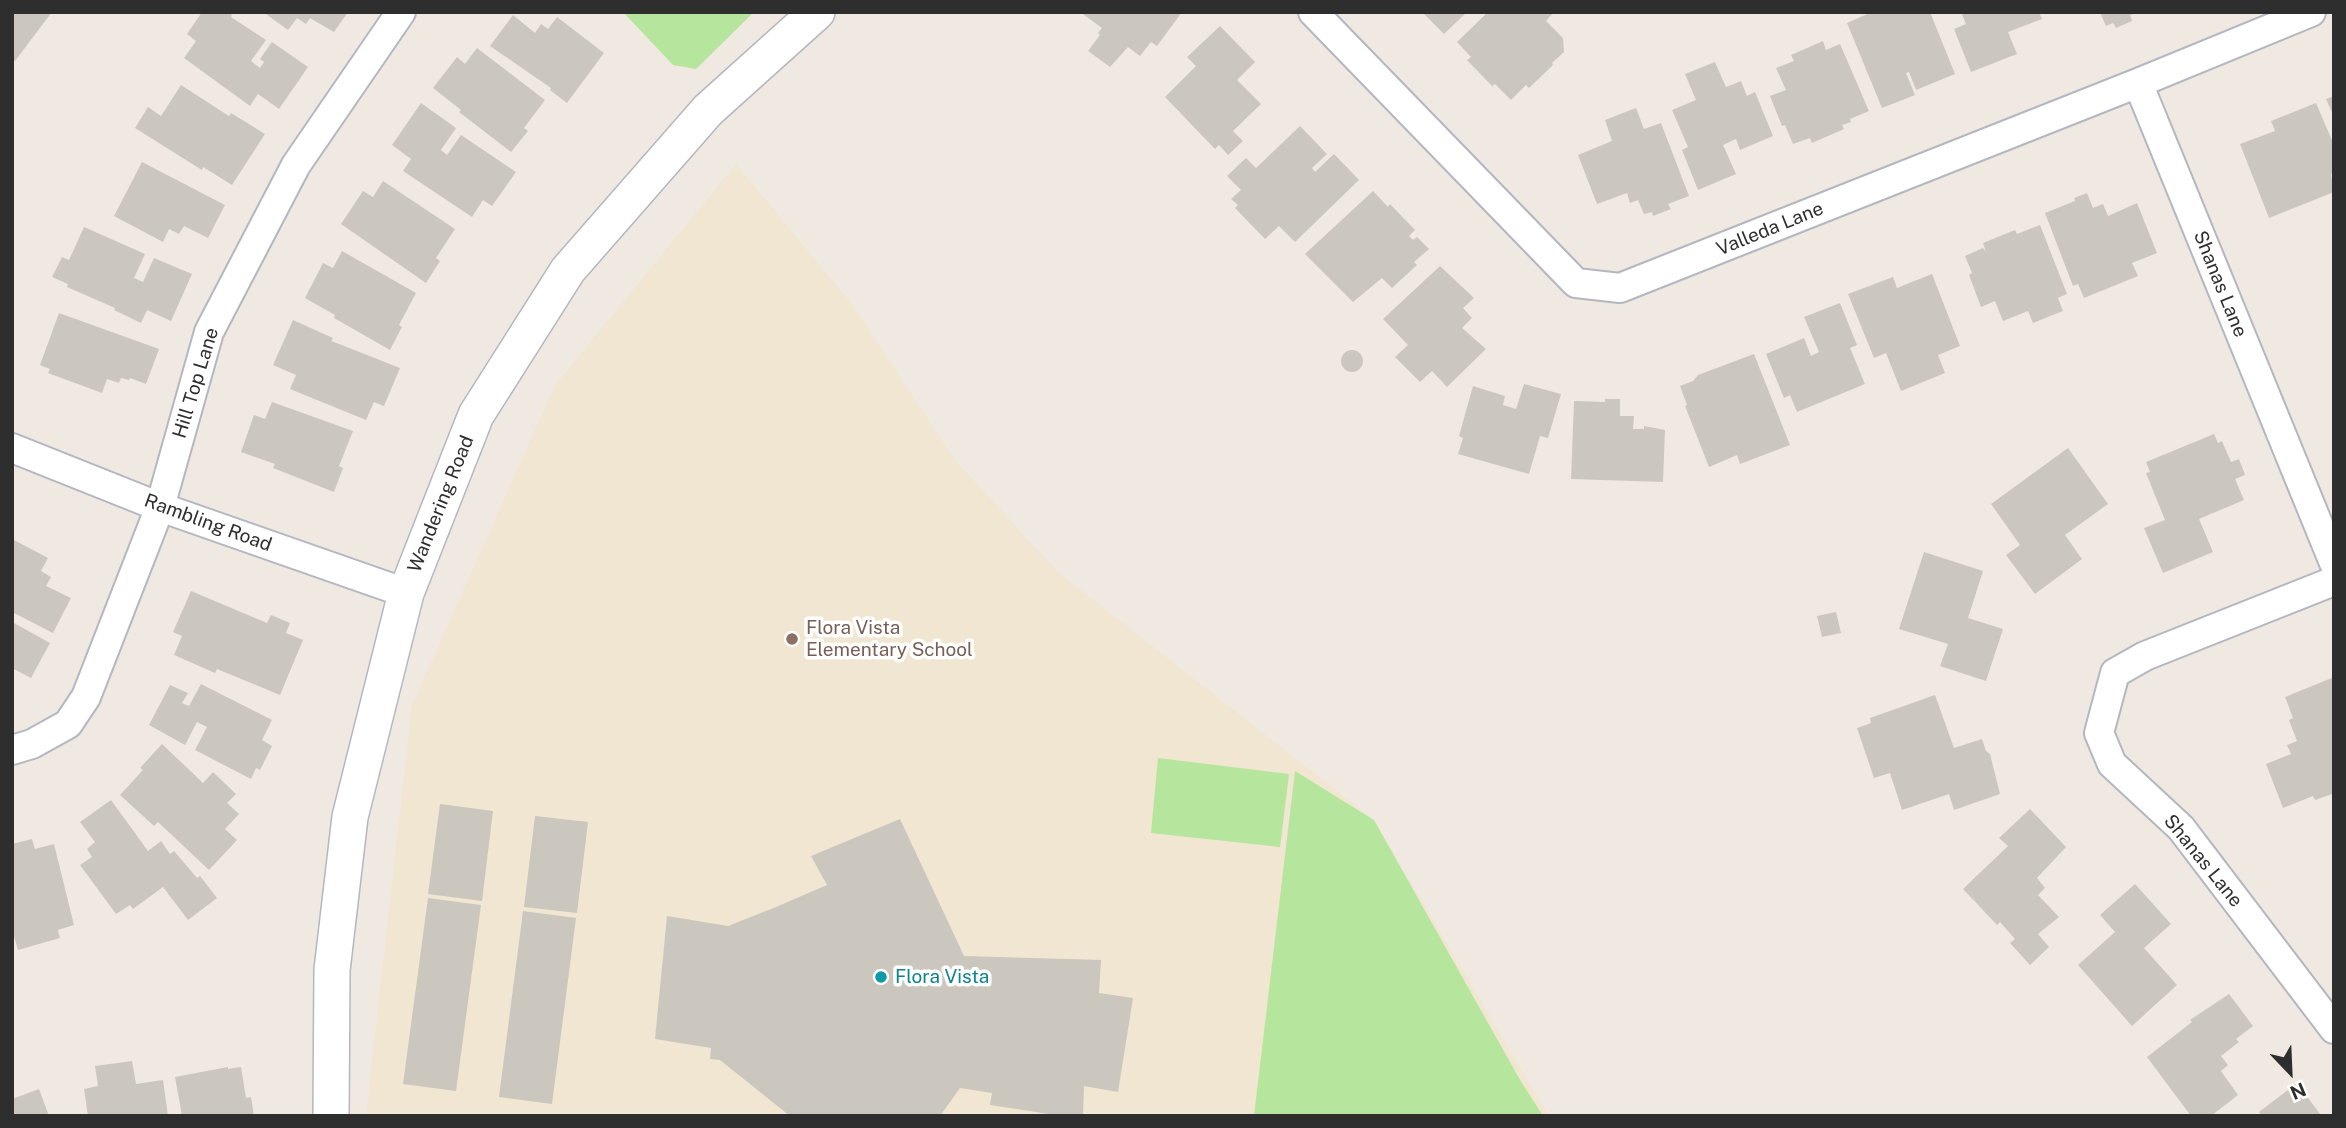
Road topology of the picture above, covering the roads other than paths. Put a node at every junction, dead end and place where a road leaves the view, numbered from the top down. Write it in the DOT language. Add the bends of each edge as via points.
graph roads {
  1 [pos="401,12"];
  2 [pos="817,12"];
  3 [pos="1313,12"];
  4 [pos="2311,12"];
  5 [pos="2138,83"];
  6 [pos="12,448"];
  7 [pos="160,507"];
  8 [pos="2334,563"];
  9 [pos="2334,581"];
  10 [pos="406,593"];
  11 [pos="12,750"];
  12 [pos="2334,1030"];
  13 [pos="331,1116"];
  1 -- 7 [label="street, Hill Top Lane" via="296,164 209,331"];
  2 -- 10 [label="street, Wandering Road" via="708,110 568,270 476,415"];
  3 -- 5 [label="street, Valleda Lane" via="1576,283 1620,288"];
  4 -- 5 [label="street, Valleda Lane"];
  5 -- 8 [label="street, Shanas Lane"];
  6 -- 7 [label="street, Rambling Road"];
  7 -- 10 [label="street, Rambling Road"];
  7 -- 11 [label="street, Hill Top Lane" via="86,697 68,723"];
  9 -- 12 [label="street, Shanas Lane" via="2145,656 2115,673 2099,733 2112,764 2181,828"];
  10 -- 13 [label="street, Wandering Road" via="350,817 331,970"];
}
